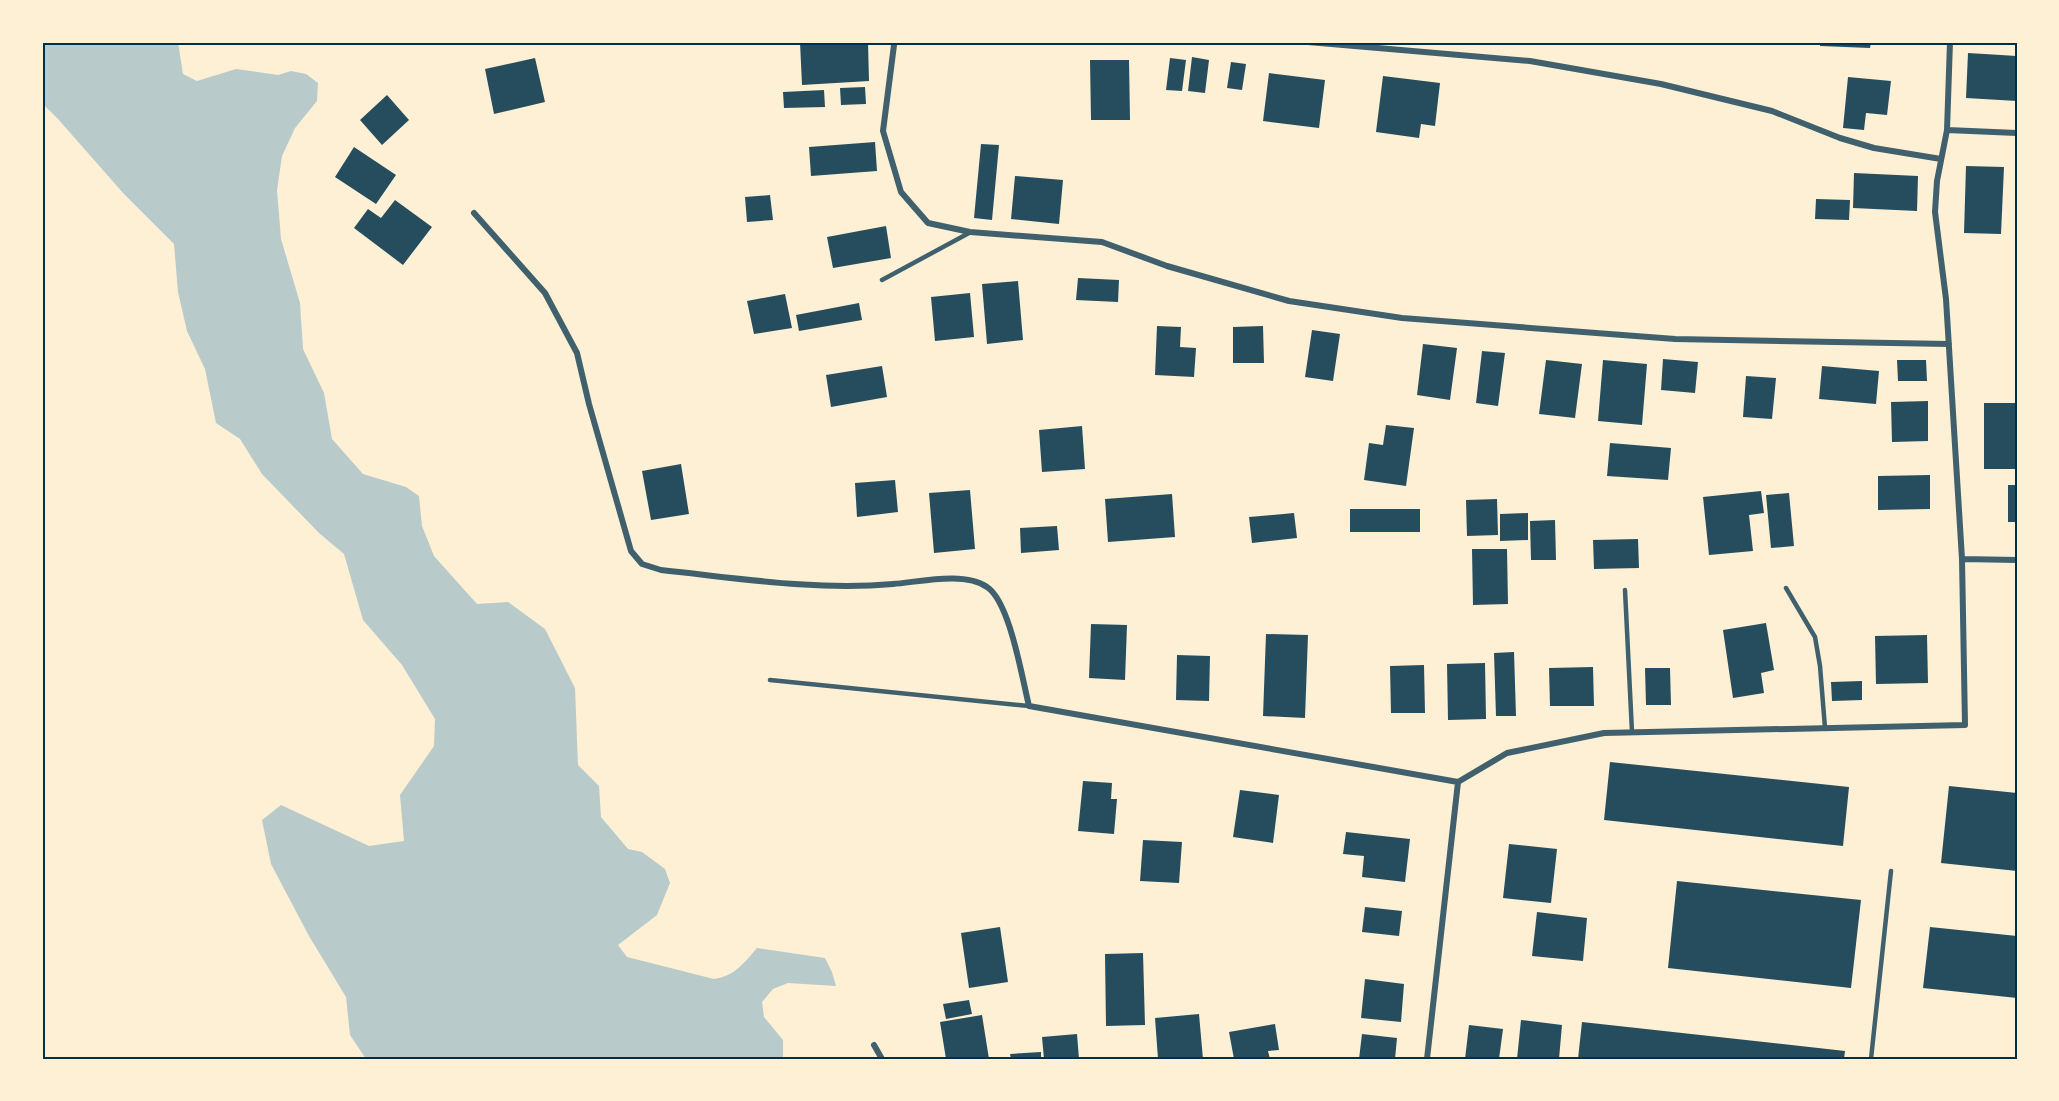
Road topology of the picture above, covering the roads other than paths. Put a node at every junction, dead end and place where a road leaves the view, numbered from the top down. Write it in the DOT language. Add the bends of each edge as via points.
graph roads {
  1 [pos="1308,42"];
  2 [pos="1950,42"];
  3 [pos="894,45"];
  4 [pos="1947,130"];
  5 [pos="2017,133"];
  6 [pos="1941,159"];
  7 [pos="474,213"];
  8 [pos="969,232"];
  9 [pos="882,280"];
  10 [pos="1949,344"];
  11 [pos="1962,559"];
  12 [pos="2017,560"];
  13 [pos="1786,588"];
  14 [pos="1625,590"];
  15 [pos="770,680"];
  16 [pos="1029,706"];
  17 [pos="1825,728"];
  18 [pos="1632,732"];
  19 [pos="1458,783"];
  20 [pos="1891,871"];
  21 [pos="874,1046"];
  22 [pos="882,1059"];
  23 [pos="1427,1059"];
  24 [pos="1871,1059"];
  1 -- 6 [label="street" via="1530,61 1661,84 1772,111 1874,148"];
  2 -- 4 [label="street"];
  3 -- 8 [label="street" via="883,131 901,192 928,223"];
  4 -- 5 [label="street"];
  4 -- 6 [label="street"];
  6 -- 10 [label="street" via="1935,212"];
  7 -- 16 [label="street" via="545,293 577,352 632,550 642,564 661,570 799,584 865,586 964,578 988,587 1005,611"];
  8 -- 9 [label="lane"];
  8 -- 10 [label="street" via="1102,242 1167,266 1289,301 1402,318 1675,339"];
  10 -- 11 [label="street"];
  11 -- 12 [label="street"];
  11 -- 17 [label="street" via="1965,725"];
  13 -- 17 [label="lane" via="1815,637"];
  14 -- 18 [label="lane"];
  15 -- 16 [label="lane"];
  16 -- 19 [label="street"];
  17 -- 18 [label="street"];
  18 -- 19 [label="street" via="1604,733 1507,753"];
  19 -- 23 [label="street"];
  20 -- 24 [label="lane"];
  21 -- 22 [label="street"];
}
